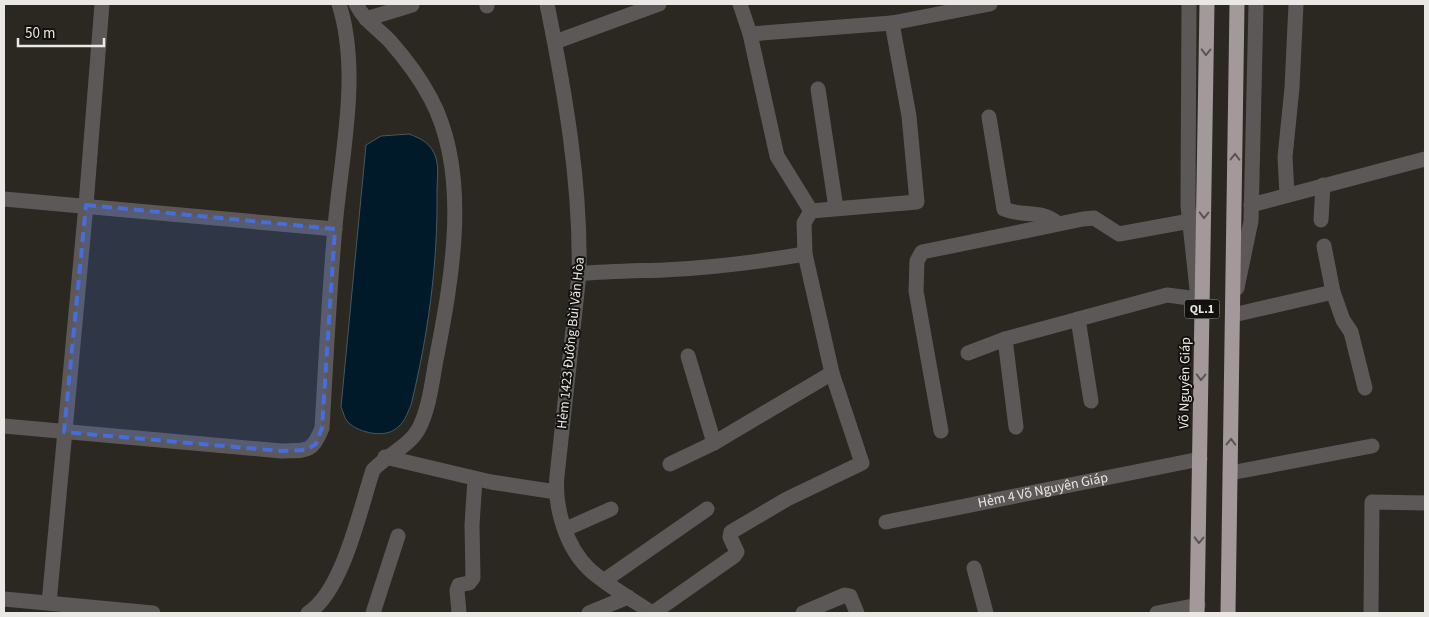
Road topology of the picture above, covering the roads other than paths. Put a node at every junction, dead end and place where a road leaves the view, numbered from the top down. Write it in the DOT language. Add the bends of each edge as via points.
graph roads {
  1 [pos="102,4"];
  2 [pos="339,4"];
  3 [pos="356,4"];
  4 [pos="547,4"];
  5 [pos="659,4"];
  6 [pos="740,4"];
  7 [pos="990,4"];
  8 [pos="1189,4"];
  9 [pos="1207,4"];
  10 [pos="1237,4"];
  11 [pos="1256,4"];
  12 [pos="1296,4"];
  13 [pos="402,6"];
  14 [pos="366,19"];
  15 [pos="892,23"];
  16 [pos="750,34"];
  17 [pos="555,42"];
  18 [pos="818,89"];
  19 [pos="989,117"];
  20 [pos="1425,159"];
  21 [pos="1323,185"];
  22 [pos="1287,194"];
  23 [pos="4,199"];
  24 [pos="86,205"];
  25 [pos="1251,205"];
  26 [pos="836,208"];
  27 [pos="811,211"];
  28 [pos="1321,220"];
  29 [pos="1190,221"];
  30 [pos="1057,223"];
  31 [pos="335,229"];
  32 [pos="1324,246"];
  33 [pos="805,254"];
  34 [pos="579,274"];
  35 [pos="1333,292"];
  36 [pos="1198,299"];
  37 [pos="1233,311"];
  38 [pos="1078,319"];
  39 [pos="1202,328"];
  40 [pos="1005,339"];
  41 [pos="968,353"];
  42 [pos="688,356"];
  43 [pos="832,373"];
  44 [pos="1365,388"];
  45 [pos="1091,401"];
  46 [pos="4,426"];
  47 [pos="1016,427"];
  48 [pos="941,431"];
  49 [pos="64,432"];
  50 [pos="714,443"];
  51 [pos="1372,446"];
  52 [pos="385,457"];
  53 [pos="1200,459"];
  54 [pos="670,464"];
  55 [pos="1230,473"];
  56 [pos="476,479"];
  57 [pos="556,492"];
  58 [pos="1425,503"];
  59 [pos="611,509"];
  60 [pos="707,509"];
  61 [pos="886,522"];
  62 [pos="566,529"];
  63 [pos="398,536"];
  64 [pos="974,568"];
  65 [pos="605,580"];
  66 [pos="628,597"];
  67 [pos="4,599"];
  68 [pos="49,603"];
  69 [pos="1197,609"];
  70 [pos="152,613"];
  71 [pos="308,613"];
  72 [pos="373,613"];
  73 [pos="460,613"];
  74 [pos="589,613"];
  75 [pos="653,613"];
  76 [pos="803,613"];
  77 [pos="857,613"];
  78 [pos="986,613"];
  79 [pos="1157,613"];
  80 [pos="1228,613"];
  81 [pos="1370,613"];
  1 -- 24 [label="street"];
  2 -- 31 [label="street" via="348,50 349,84"];
  3 -- 14 [label="street"];
  4 -- 17 [label="street, Hẻm 1423 Đường Bùi Văn Hòa"];
  5 -- 17 [label="street"];
  6 -- 16 [label="street"];
  7 -- 15 [label="street"];
  8 -- 29 [label="street"];
  9 -- 39 [label="highway, Võ Nguyên Giáp / QL.1, one-way"];
  37 -- 10 [label="highway, QL.1, one-way"];
  11 -- 25 [label="street"];
  12 -- 22 [label="street" via="1285,157"];
  13 -- 14 [label="street"];
  14 -- 52 [label="street" via="408,64 431,98 444,130 453,178 452,250 446,309 429,396 418,430 405,445"];
  15 -- 16 [label="street"];
  15 -- 26 [label="street" via="909,116 917,202"];
  16 -- 27 [label="street" via="778,156"];
  17 -- 34 [label="street, Hẻm 1423 Đường Bùi Văn Hòa" via="577,180"];
  18 -- 26 [label="street"];
  19 -- 30 [label="street" via="1004,209 1043,215"];
  20 -- 21 [label="street"];
  21 -- 22 [label="street"];
  21 -- 28 [label="street"];
  22 -- 25 [label="street"];
  23 -- 24 [label="street"];
  24 -- 31 [label="street"];
  24 -- 49 [label="street"];
  25 -- 37 [label="street" via="1251,222"];
  26 -- 27 [label="street"];
  27 -- 33 [label="street" via="804,223"];
  29 -- 30 [label="street" via="1119,234 1094,218"];
  29 -- 36 [label="street"];
  30 -- 48 [label="street" via="922,252 917,261 916,291"];
  31 -- 49 [label="street" via="322,428 316,444 306,450 281,451"];
  32 -- 35 [label="street"];
  33 -- 34 [label="street" via="751,263"];
  33 -- 43 [label="street"];
  34 -- 57 [label="street, Hẻm 1423 Đường Bùi Văn Hòa"];
  35 -- 37 [label="street"];
  35 -- 44 [label="street" via="1351,332"];
  36 -- 38 [label="street" via="1167,295"];
  36 -- 39 [label="street"];
  55 -- 37 [label="highway, QL.1, one-way"];
  38 -- 40 [label="street"];
  38 -- 45 [label="street"];
  39 -- 53 [label="highway, Võ Nguyên Giáp / QL.1, one-way"];
  40 -- 41 [label="street"];
  40 -- 47 [label="street"];
  42 -- 50 [label="street"];
  43 -- 50 [label="street"];
  43 -- 75 [label="street" via="862,463 786,499 731,532 737,552 734,556"];
  46 -- 49 [label="street"];
  49 -- 68 [label="street"];
  50 -- 54 [label="street"];
  51 -- 55 [label="street"];
  52 -- 56 [label="street"];
  52 -- 71 [label="street" via="373,470 337,580 320,606"];
  53 -- 61 [label="street, Hẻm 4 Võ Nguyên Giáp"];
  53 -- 69 [label="highway, Võ Nguyên Giáp / QL.1, one-way"];
  55 -- 80 [label="highway, QL.1"];
  56 -- 57 [label="street"];
  56 -- 73 [label="street" via="472,525 473,578 469,583 459,585 457,590"];
  57 -- 62 [label="street, Hẻm 1423 Đường Bùi Văn Hòa"];
  58 -- 81 [label="street" via="1372,502"];
  59 -- 62 [label="street"];
  60 -- 65 [label="street"];
  62 -- 65 [label="street, Hẻm 1423 Đường Bùi Văn Hòa" via="579,558"];
  63 -- 72 [label="street"];
  64 -- 78 [label="street"];
  65 -- 66 [label="street, Hẻm 1423 Đường Bùi Văn Hòa"];
  66 -- 74 [label="street"];
  66 -- 75 [label="street, Hẻm 1423 Đường Bùi Văn Hòa"];
  67 -- 68 [label="street"];
  68 -- 70 [label="street"];
  69 -- 79 [label="street"];
  76 -- 77 [label="street" via="845,594 853,600"];
}
